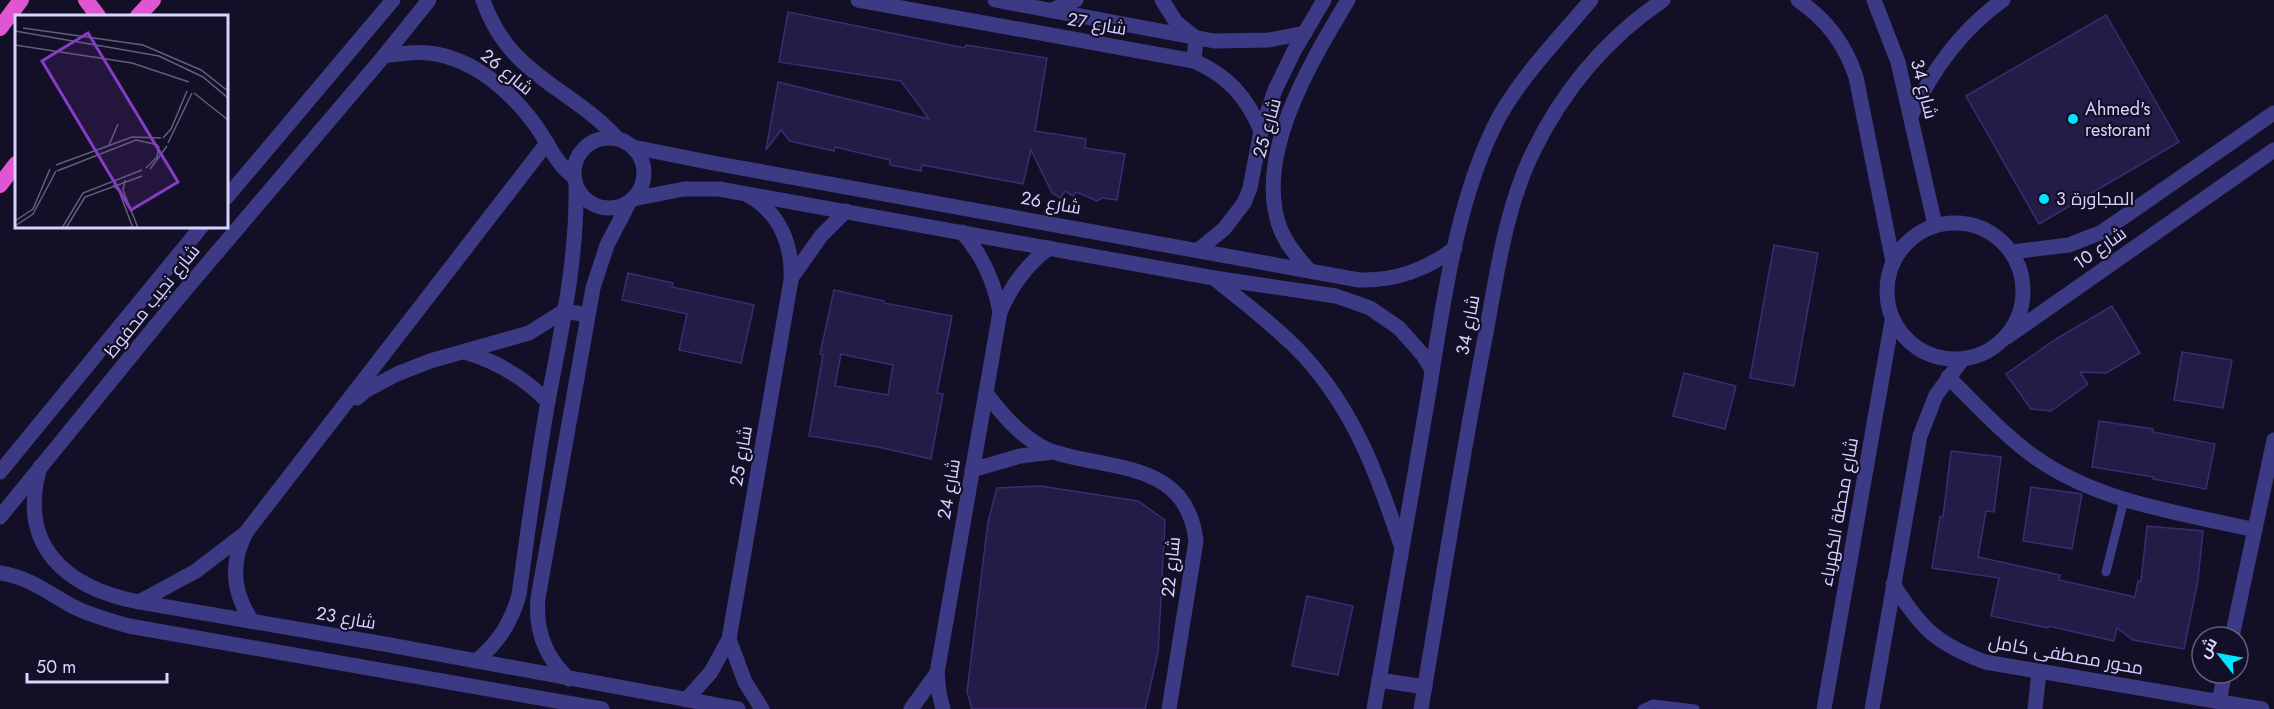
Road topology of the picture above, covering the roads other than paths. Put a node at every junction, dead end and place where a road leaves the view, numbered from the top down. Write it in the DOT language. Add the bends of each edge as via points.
graph roads {
  1 [pos="21,0"];
  2 [pos="86,0"];
  3 [pos="153,0"];
  4 [pos="393,0"];
  5 [pos="429,0"];
  6 [pos="483,0"];
  7 [pos="858,0"];
  8 [pos="995,0"];
  9 [pos="1076,0"];
  10 [pos="1162,0"];
  11 [pos="1324,0"];
  12 [pos="1348,0"];
  13 [pos="1591,0"];
  14 [pos="1663,0"];
  15 [pos="1798,0"];
  16 [pos="1874,0"];
  17 [pos="2000,1"];
  18 [pos="901,4"];
  19 [pos="1052,10"];
  20 [pos="97,15"];
  21 [pos="139,15"];
  22 [pos="0,28"];
  23 [pos="1305,33"];
  24 [pos="1196,38"];
  25 [pos="384,56"];
  26 [pos="1194,61"];
  27 [pos="2274,113"];
  28 [pos="1911,116"];
  29 [pos="1261,131"];
  30 [pos="617,138"];
  31 [pos="547,144"];
  32 [pos="633,147"];
  33 [pos="2274,150"];
  34 [pos="1256,158"];
  35 [pos="1276,163"];
  36 [pos="15,165"];
  37 [pos="575,183"];
  38 [pos="0,185"];
  39 [pos="743,192"];
  40 [pos="228,196"];
  41 [pos="900,196"];
  42 [pos="631,201"];
  43 [pos="846,211"];
  44 [pos="897,220"];
  45 [pos="1935,225"];
  46 [pos="200,228"];
  47 [pos="209,228"];
  48 [pos="962,232"];
  49 [pos="225,242"];
  50 [pos="1049,248"];
  51 [pos="1455,248"];
  52 [pos="1198,250"];
  53 [pos="2012,252"];
  54 [pos="1893,262"];
  55 [pos="1309,270"];
  56 [pos="1341,276"];
  57 [pos="1214,278"];
  58 [pos="790,280"];
  59 [pos="1336,296"];
  60 [pos="564,311"];
  61 [pos="1000,312"];
  62 [pos="588,315"];
  63 [pos="1892,321"];
  64 [pos="2007,336"];
  65 [pos="465,352"];
  66 [pos="1962,360"];
  67 [pos="1432,370"];
  68 [pos="1948,377"];
  69 [pos="986,393"];
  70 [pos="548,402"];
  71 [pos="338,414"];
  72 [pos="2274,440"];
  73 [pos="1053,452"];
  74 [pos="40,466"];
  75 [pos="972,470"];
  76 [pos="0,472"];
  77 [pos="2124,500"];
  78 [pos="0,517"];
  79 [pos="2255,530"];
  80 [pos="248,531"];
  81 [pos="1402,548"];
  82 [pos="2106,572"];
  83 [pos="0,573"];
  84 [pos="521,582"];
  85 [pos="1893,584"];
  86 [pos="86,585"];
  87 [pos="541,585"];
  88 [pos="139,602"];
  89 [pos="76,608"];
  90 [pos="252,621"];
  91 [pos="2235,625"];
  92 [pos="729,639"];
  93 [pos="476,661"];
  94 [pos="2039,672"];
  95 [pos="937,673"];
  96 [pos="569,680"];
  97 [pos="1379,680"];
  98 [pos="2222,685"];
  99 [pos="1425,687"];
  100 [pos="686,700"];
  101 [pos="2219,701"];
  102 [pos="569,706"];
  103 [pos="602,709"];
  104 [pos="738,709"];
  105 [pos="762,709"];
  106 [pos="910,709"];
  107 [pos="943,709"];
  108 [pos="1169,709"];
  109 [pos="1374,709"];
  110 [pos="1421,709"];
  111 [pos="1642,709"];
  112 [pos="1695,709"];
  113 [pos="1824,709"];
  114 [pos="1872,709"];
  115 [pos="2036,709"];
  116 [pos="2262,709"];
  1 -- 22 [label="highway"];
  2 -- 20 [label="highway"];
  3 -- 21 [label="highway"];
  4 -- 40 [label="street"];
  5 -- 25 [label="street, شارع نجيب محفوظ"];
  6 -- 30 [label="street, شارع 26" via="497,30 524,64"];
  7 -- 18 [label="street, شارع 27"];
  8 -- 19 [label="street, شارع 27"];
  9 -- 19 [label="street"];
  10 -- 24 [label="street" via="1176,22"];
  11 -- 23 [label="street, شارع 25"];
  12 -- 35 [label="street, شارع 25" via="1303,81 1284,129"];
  13 -- 51 [label="street, شارع 34" via="1535,64 1500,117 1474,176"];
  14 -- 99 [label="street, شارع 34" via="1611,40 1584,70 1534,149 1517,189 1471,410"];
  15 -- 54 [label="street" via="1828,25 1850,58"];
  16 -- 28 [label="street, شارع 34" via="1898,62"];
  17 -- 28 [label="street" via="1947,53"];
  18 -- 26 [label="street, شارع 27"];
  19 -- 24 [label="street, شارع 27"];
  23 -- 24 [label="street, شارع 27" via="1251,42"];
  23 -- 29 [label="street, شارع 25" via="1275,90"];
  24 -- 26 [label="street"];
  25 -- 31 [label="street, شارع 26" via="427,52 466,63 512,98"];
  25 -- 49 [label="street, شارع نجيب محفوظ"];
  26 -- 29 [label="street, شارع 27" via="1223,76 1236,88"];
  27 -- 53 [label="street, شارع 10" via="2102,232 2069,245"];
  28 -- 45 [label="street, شارع 34"];
  29 -- 34 [label="street, شارع 25"];
  30 -- 32 [label="street"];
  30 -- 37 [label="street" via="595,141 586,147 574,166"];
  31 -- 37 [label="street, شارع 26"];
  31 -- 71 [label="street"];
  32 -- 41 [label="street, شارع 26"];
  32 -- 42 [label="street" via="645,173 644,183"];
  33 -- 64 [label="street, شارع 10"];
  34 -- 35 [label="street"];
  34 -- 52 [label="street, شارع 25" via="1244,203 1224,229"];
  35 -- 55 [label="street, شارع 25" via="1273,196 1280,229"];
  36 -- 38 [label="highway"];
  37 -- 42 [label="street" via="590,204 600,208 610,209"];
  37 -- 60 [label="street" via="575,242"];
  39 -- 42 [label="street" via="684,189"];
  39 -- 43 [label="street"];
  39 -- 58 [label="street, شارع 25" via="766,208 783,230 790,254"];
  41 -- 44 [label="street"];
  41 -- 52 [label="street, شارع 26"];
  42 -- 62 [label="street" via="604,254"];
  43 -- 44 [label="street"];
  43 -- 58 [label="street, شارع 25" via="821,236"];
  44 -- 48 [label="street"];
  45 -- 53 [label="street" via="1952,222 1977,226 2000,239"];
  45 -- 54 [label="street" via="1917,233"];
  46 -- 76 [label="street, شارع نجيب محفوظ"];
  47 -- 49 [label="street"];
  48 -- 50 [label="street"];
  48 -- 61 [label="street, شارع 24" via="987,269"];
  49 -- 74 [label="street, شارع نجيب محفوظ"];
  50 -- 57 [label="street"];
  50 -- 61 [label="street, شارع 24" via="1020,276"];
  51 -- 56 [label="street, شارع 26" via="1428,266 1397,278"];
  51 -- 67 [label="street, شارع 34"];
  52 -- 55 [label="street, شارع 26"];
  53 -- 64 [label="street" via="2021,272 2024,295"];
  54 -- 63 [label="street" via="1887,282"];
  55 -- 56 [label="street, شارع 26"];
  56 -- 59 [label="street"];
  57 -- 59 [label="street"];
  57 -- 81 [label="street" via="1289,341 1322,376 1367,450"];
  58 -- 92 [label="street, شارع 25"];
  59 -- 67 [label="street" via="1370,308 1399,328"];
  60 -- 62 [label="street"];
  60 -- 65 [label="street" via="529,333"];
  60 -- 70 [label="street"];
  61 -- 69 [label="street, شارع 24"];
  62 -- 87 [label="street"];
  63 -- 66 [label="street" via="1904,338 1921,351 1941,359"];
  63 -- 113 [label="street, شارع محطة الكهرباء"];
  64 -- 66 [label="street" via="1994,348"];
  65 -- 70 [label="street" via="502,365"];
  65 -- 71 [label="street" via="397,374 365,391"];
  66 -- 68 [label="street"];
  67 -- 81 [label="street, شارع 34"];
  68 -- 77 [label="street" via="2039,461 2066,477"];
  68 -- 85 [label="street" via="1920,436"];
  69 -- 73 [label="street, شارع 22" via="1015,427"];
  69 -- 75 [label="street, شارع 24"];
  70 -- 84 [label="street"];
  71 -- 80 [label="street"];
  72 -- 79 [label="street"];
  73 -- 75 [label="street, شارع 22" via="1020,456"];
  73 -- 108 [label="street, شارع 22" via="1148,474 1174,491 1191,517 1196,541 1194,561"];
  74 -- 78 [label="street, شارع نجيب محفوظ"];
  74 -- 86 [label="street, شارع 23" via="34,497 43,542 61,567"];
  75 -- 95 [label="street, شارع 24"];
  77 -- 79 [label="street"];
  77 -- 82 [label="lane"];
  79 -- 91 [label="street"];
  80 -- 88 [label="street" via="196,571"];
  80 -- 90 [label="street" via="237,555 235,580 240,602"];
  81 -- 97 [label="street, شارع 34"];
  83 -- 89 [label="street" via="30,581"];
  84 -- 87 [label="street"];
  84 -- 93 [label="street" via="504,632"];
  85 -- 94 [label="street, محور مصطفى كامل" via="1914,617 1946,645 1985,662"];
  85 -- 114 [label="street"];
  86 -- 88 [label="street, شارع 23"];
  86 -- 89 [label="street"];
  87 -- 96 [label="street" via="537,611 541,636 552,660"];
  88 -- 90 [label="street, شارع 23"];
  89 -- 102 [label="street" via="151,631"];
  90 -- 93 [label="street, شارع 23"];
  92 -- 100 [label="street, شارع 25" via="711,672"];
  92 -- 105 [label="street" via="745,682"];
  93 -- 96 [label="street, شارع 23"];
  94 -- 101 [label="street, محور مصطفى كامل"];
  94 -- 115 [label="street"];
  95 -- 106 [label="street, شارع 24"];
  95 -- 107 [label="street, شارع 24"];
  96 -- 100 [label="street, شارع 23"];
  97 -- 99 [label="street"];
  97 -- 109 [label="street, شارع 34"];
  98 -- 101 [label="street"];
  99 -- 110 [label="street, شارع 34"];
  100 -- 104 [label="street, شارع 23"];
  101 -- 116 [label="street, محور مصطفى كامل"];
  102 -- 103 [label="street"];
  111 -- 112 [label="lane" via="1653,704"];
}
